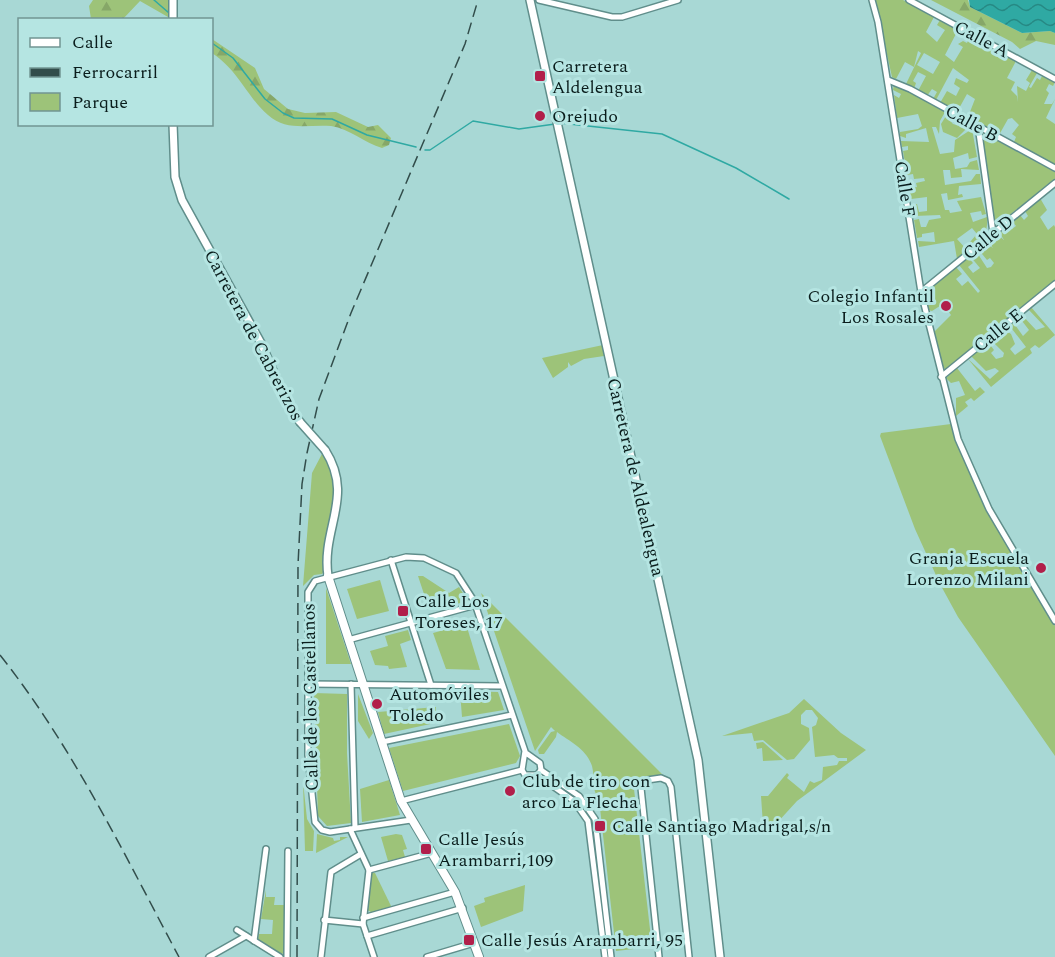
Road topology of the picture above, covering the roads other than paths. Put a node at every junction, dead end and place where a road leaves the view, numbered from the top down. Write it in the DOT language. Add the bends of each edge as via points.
graph roads {
  1 [pos="173,0"];
  2 [pos="530,0"];
  3 [pos="539,0"];
  4 [pos="678,0"];
  5 [pos="872,0"];
  6 [pos="909,0"];
  7 [pos="173,16"];
  8 [pos="1055,79"];
  9 [pos="888,80"];
  10 [pos="173,126"];
  11 [pos="978,126"];
  12 [pos="1055,168"];
  13 [pos="1055,183"];
  14 [pos="993,234"];
  15 [pos="1055,284"];
  16 [pos="921,292"];
  17 [pos="941,377"];
  18 [pos="391,560"];
  19 [pos="328,576"];
  20 [pos="476,605"];
  21 [pos="1055,621"];
  22 [pos="412,623"];
  23 [pos="348,639"];
  24 [pos="309,684"];
  25 [pos="351,684"];
  26 [pos="363,684"];
  27 [pos="431,685"];
  28 [pos="501,686"];
  29 [pos="512,716"];
  30 [pos="382,742"];
  31 [pos="525,753"];
  32 [pos="533,758"];
  33 [pos="523,762"];
  34 [pos="522,770"];
  35 [pos="539,772"];
  36 [pos="401,801"];
  37 [pos="411,820"];
  38 [pos="352,829"];
  39 [pos="266,849"];
  40 [pos="288,851"];
  41 [pos="432,853"];
  42 [pos="361,855"];
  43 [pos="369,870"];
  44 [pos="455,892"];
  45 [pos="462,908"];
  46 [pos="364,910"];
  47 [pos="374,914"];
  48 [pos="324,920"];
  49 [pos="363,921"];
  50 [pos="237,930"];
  51 [pos="246,936"];
  52 [pos="367,936"];
  53 [pos="254,941"];
  54 [pos="474,943"];
  55 [pos="209,957"];
  56 [pos="280,957"];
  57 [pos="287,957"];
  58 [pos="321,957"];
  59 [pos="374,957"];
  60 [pos="427,957"];
  61 [pos="479,957"];
  62 [pos="605,957"];
  63 [pos="611,957"];
  64 [pos="659,957"];
  65 [pos="689,957"];
  66 [pos="720,957"];
  1 -- 7 [label="street"];
  2 -- 66 [label="street, Carretera de Aldealengua" via="698,760"];
  3 -- 4 [label="street" via="612,17"];
  5 -- 9 [label="street, Calle F"];
  6 -- 8 [label="street, Calle A"];
  9 -- 11 [label="street, Calle B"];
  9 -- 16 [label="street, Calle F"];
  10 -- 19 [label="street, Carretera de Cabrerizos, bridge" via="176,177 182,200 262,345 286,401 325,450 336,474 339,491 327,551"];
  11 -- 12 [label="street, Calle B"];
  11 -- 14 [label="street"];
  13 -- 14 [label="street, Calle D"];
  14 -- 16 [label="street, Calle D"];
  15 -- 17 [label="street, Calle E"];
  16 -- 17 [label="street, Calle F"];
  17 -- 21 [label="street, Calle F" via="958,439 989,509"];
  18 -- 19 [label="street"];
  18 -- 20 [label="street" via="424,558 443,565 465,584"];
  18 -- 22 [label="street"];
  19 -- 23 [label="main road"];
  19 -- 24 [label="street, Calle de los Castellanos" via="315,581 308,592"];
  20 -- 22 [label="street"];
  20 -- 28 [label="street"];
  22 -- 23 [label="street"];
  22 -- 27 [label="street"];
  23 -- 26 [label="main road"];
  24 -- 25 [label="street"];
  24 -- 38 [label="street, Calle de los Castellanos" via="313,816 319,828 330,832"];
  25 -- 26 [label="street"];
  25 -- 38 [label="street"];
  26 -- 27 [label="street"];
  26 -- 30 [label="main road"];
  27 -- 28 [label="street"];
  28 -- 29 [label="street"];
  29 -- 30 [label="street"];
  29 -- 31 [label="street"];
  30 -- 36 [label="main road"];
  31 -- 32 [label="street"];
  31 -- 33 [label="street"];
  32 -- 33 [label="street"];
  32 -- 35 [label="street" via="540,763"];
  33 -- 34 [label="street"];
  34 -- 35 [label="street" via="525,775"];
  34 -- 36 [label="street"];
  35 -- 62 [label="street" via="574,801 588,821"];
  35 -- 63 [label="street" via="579,796 595,819"];
  36 -- 37 [label="main road"];
  37 -- 38 [label="street"];
  37 -- 41 [label="main road"];
  38 -- 42 [label="street"];
  39 -- 53 [label="street"];
  40 -- 57 [label="street"];
  41 -- 43 [label="street"];
  41 -- 44 [label="main road"];
  42 -- 43 [label="street"];
  42 -- 48 [label="street" via="332,870"];
  43 -- 46 [label="street"];
  44 -- 45 [label="main road"];
  44 -- 47 [label="street"];
  45 -- 52 [label="street"];
  45 -- 54 [label="main road"];
  46 -- 47 [label="street"];
  46 -- 49 [label="street"];
  47 -- 49 [label="street"];
  48 -- 49 [label="street"];
  48 -- 58 [label="street"];
  49 -- 52 [label="street"];
  50 -- 51 [label="street"];
  51 -- 53 [label="street"];
  51 -- 55 [label="street"];
  52 -- 59 [label="street"];
  53 -- 56 [label="street"];
  54 -- 60 [label="street"];
  54 -- 61 [label="main road"];
  64 -- 65 [label="street" via="641,788 654,779 666,780 671,787"];
}
